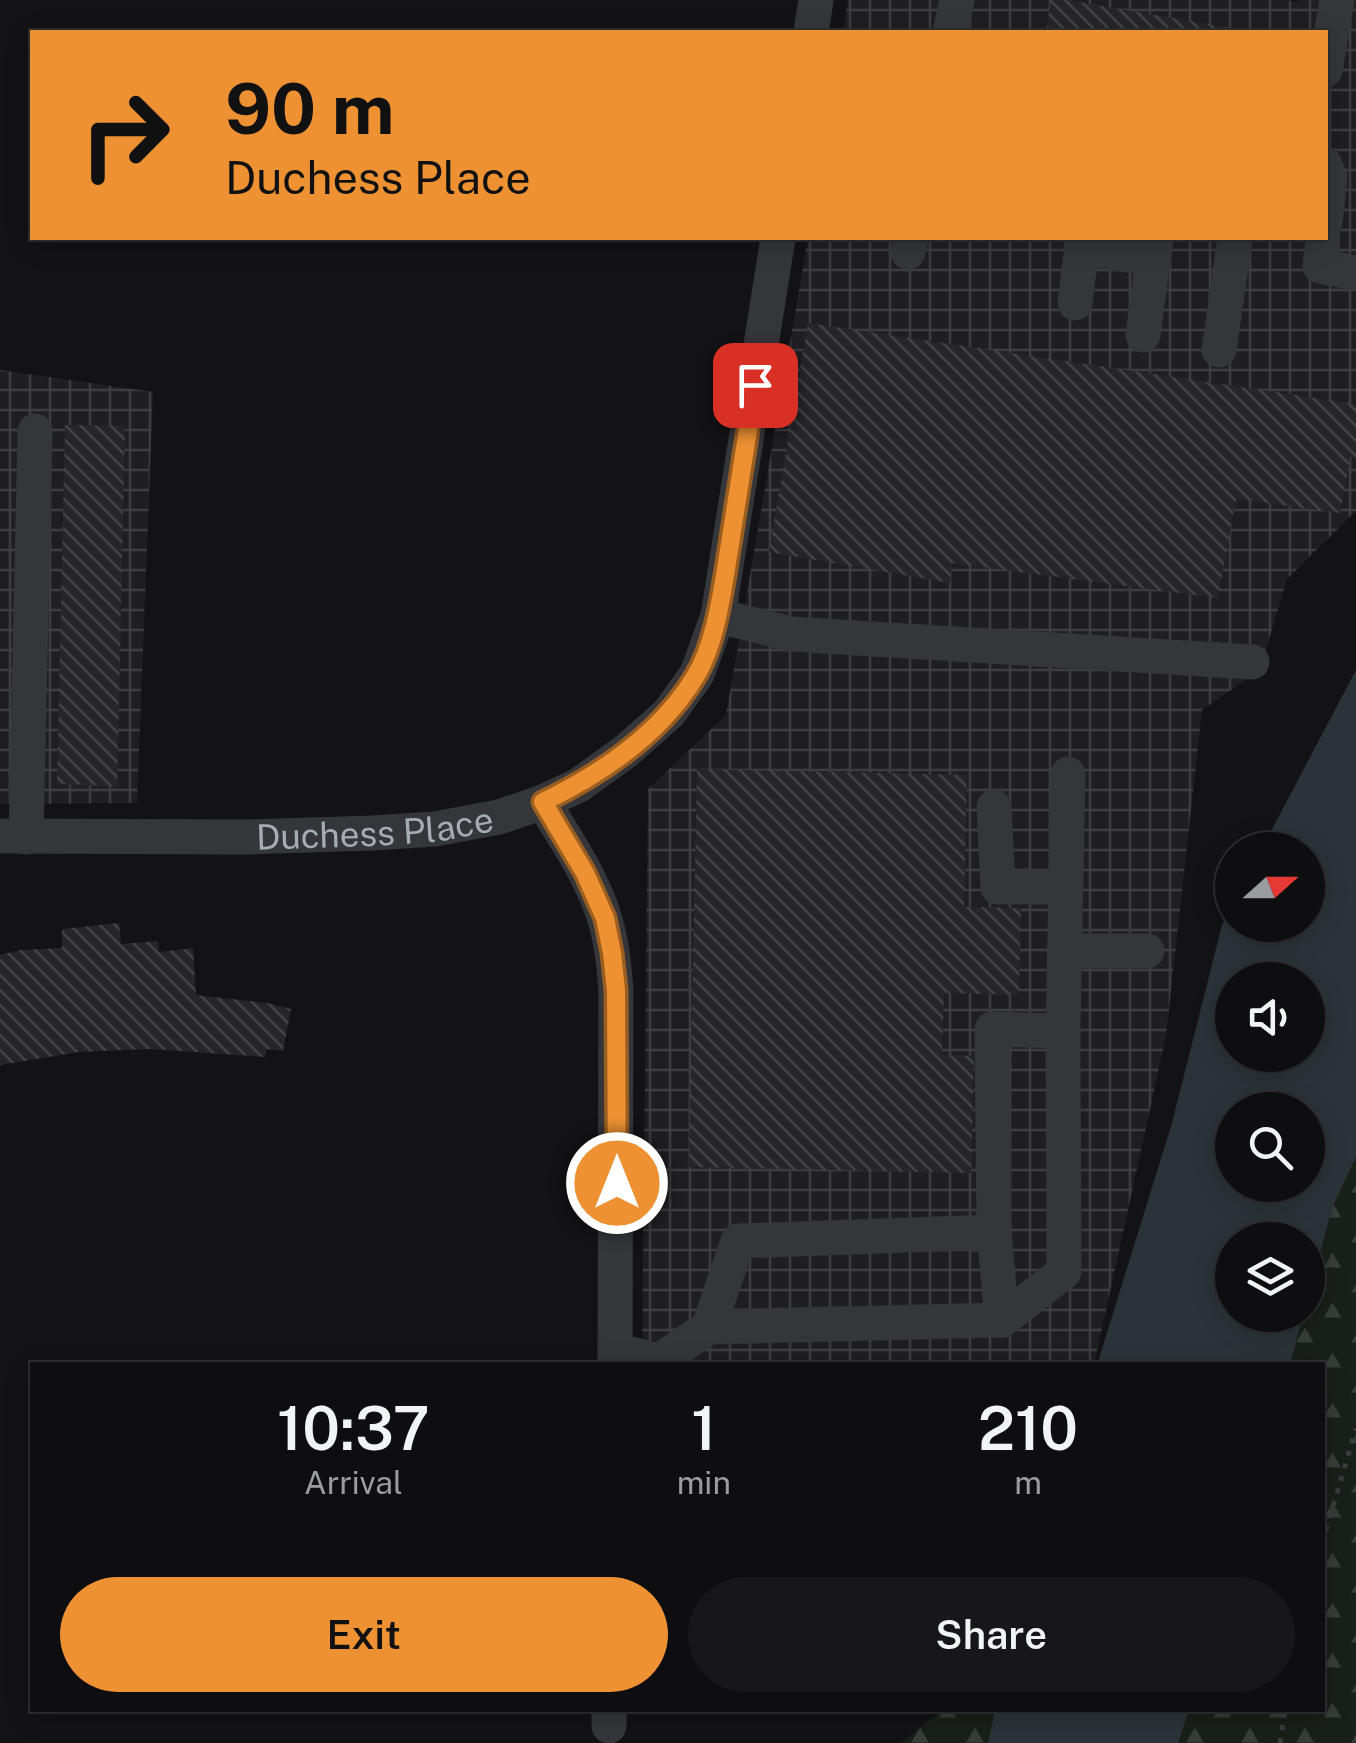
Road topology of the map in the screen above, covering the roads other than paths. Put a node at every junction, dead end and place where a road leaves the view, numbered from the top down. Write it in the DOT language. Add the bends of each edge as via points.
graph roads {
  1 [pos="816,0"];
  2 [pos="956,0"];
  3 [pos="1337,0"];
  4 [pos="811,30"];
  5 [pos="950,30"];
  6 [pos="1328,52"];
  7 [pos="778,240"];
  8 [pos="1236,240"];
  9 [pos="1324,240"];
  10 [pos="1082,243"];
  11 [pos="1155,248"];
  12 [pos="1356,273"];
  13 [pos="1075,302"];
  14 [pos="1142,335"];
  15 [pos="1219,350"];
  16 [pos="35,431"];
  17 [pos="718,616"];
  18 [pos="1252,662"];
  19 [pos="1068,774"];
  20 [pos="543,802"];
  21 [pos="994,806"];
  22 [pos="13,837"];
  23 [pos="1066,887"];
  24 [pos="1065,951"];
  25 [pos="1147,951"];
  26 [pos="1063,1031"];
  27 [pos="994,1232"];
  28 [pos="1002,1320"];
  29 [pos="709,1327"];
  30 [pos="615,1358"];
  1 -- 4 [label="street"];
  2 -- 5 [label="street"];
  3 -- 6 [label="street"];
  7 -- 17 [label="street, Duchess Place"];
  8 -- 15 [label="street"];
  9 -- 12 [label="street" via="1320,266"];
  10 -- 11 [label="street"];
  10 -- 13 [label="street"];
  11 -- 14 [label="street"];
  16 -- 22 [label="street"];
  17 -- 18 [label="street" via="791,634"];
  17 -- 20 [label="street, Duchess Place" via="697,674 669,713 579,785"];
  19 -- 23 [label="street"];
  20 -- 22 [label="street, Duchess Place" via="499,817 414,830"];
  20 -- 30 [label="street" via="585,873 612,953"];
  21 -- 23 [label="street" via="998,887"];
  23 -- 24 [label="street"];
  24 -- 25 [label="street"];
  24 -- 26 [label="street"];
  26 -- 27 [label="street" via="992,1030"];
  26 -- 28 [label="street" via="1064,1272"];
  27 -- 28 [label="street"];
  27 -- 29 [label="street" via="738,1241"];
  28 -- 29 [label="street"];
  29 -- 30 [label="street" via="659,1360"];
}
